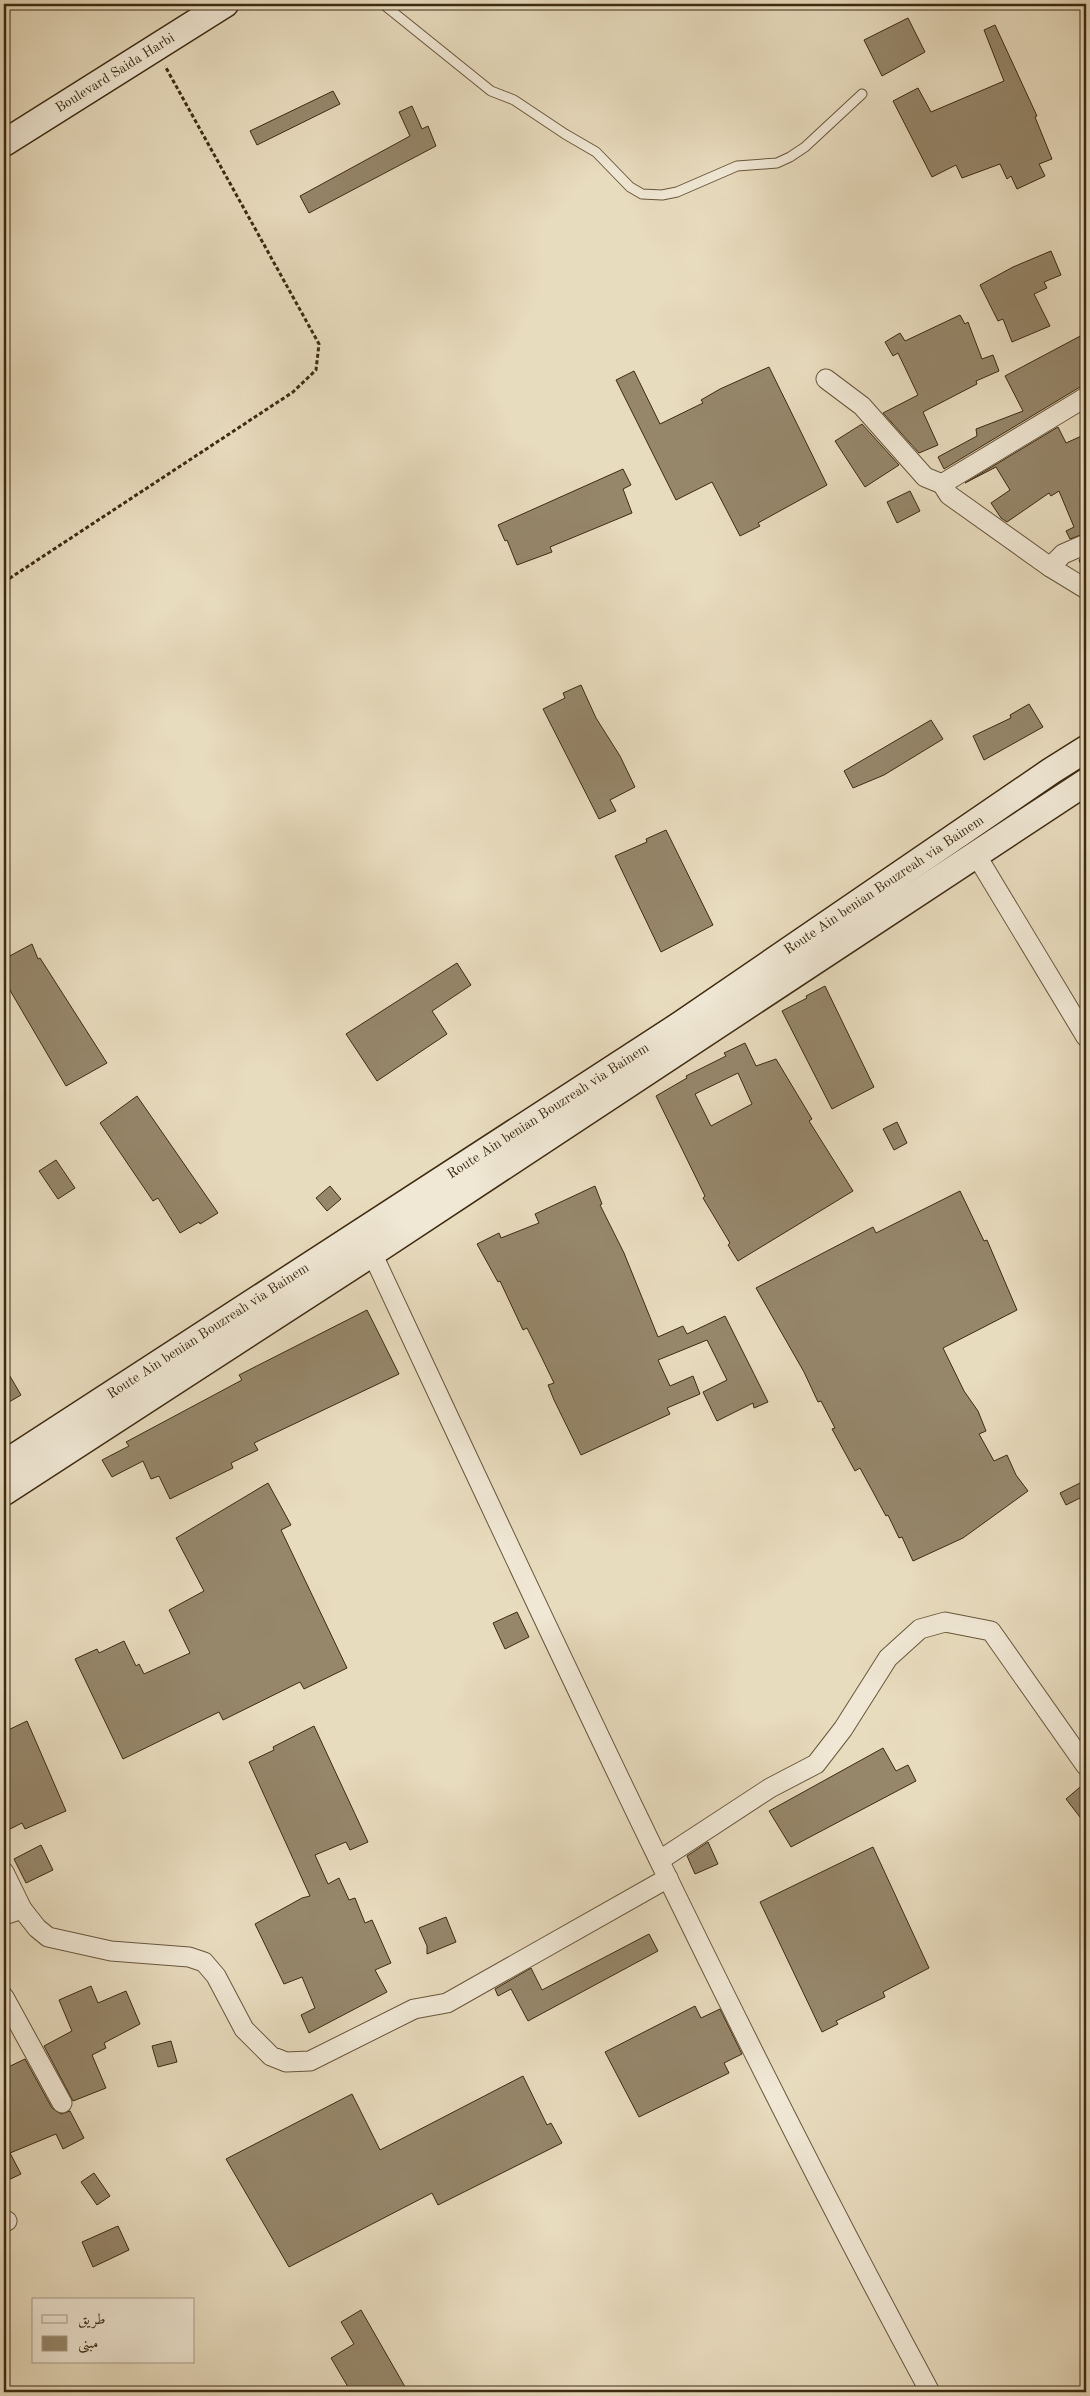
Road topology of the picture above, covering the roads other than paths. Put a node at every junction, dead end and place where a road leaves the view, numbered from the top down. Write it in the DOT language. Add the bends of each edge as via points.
graph roads {
  1 [pos="225,4"];
  2 [pos="383,4"];
  3 [pos="862,94"];
  4 [pos="4,143"];
  5 [pos="826,379"];
  6 [pos="1086,397"];
  7 [pos="942,484"];
  8 [pos="1086,544"];
  9 [pos="1050,567"];
  10 [pos="1086,590"];
  11 [pos="1086,749"];
  12 [pos="1086,782"];
  13 [pos="975,853"];
  14 [pos="1086,1037"];
  15 [pos="372,1253"];
  16 [pos="4,1464"];
  17 [pos="4,1492"];
  18 [pos="1086,1766"];
  19 [pos="660,1860"];
  20 [pos="4,1872"];
  21 [pos="668,1878"];
  22 [pos="22,1909"];
  23 [pos="4,1915"];
  24 [pos="4,1997"];
  25 [pos="62,2103"];
  26 [pos="930,2392"];
  1 -- 4 [label="main road, Boulevard Saida Harbi"];
  2 -- 3 [label="lane" via="491,91 514,100 596,152 630,187 642,194 677,192 737,166 778,163 805,147"];
  5 -- 7 [label="street" via="862,406 925,476"];
  6 -- 7 [label="street"];
  7 -- 9 [label="street" via="949,495"];
  8 -- 9 [label="street" via="1063,554"];
  9 -- 10 [label="street"];
  11 -- 16 [label="main road, Route Ain benian Bouzreah via Bainem" via="680,1026"];
  12 -- 13 [label="main road, Route Ain benian Bouzreah via Bainem"];
  13 -- 14 [label="street"];
  13 -- 15 [label="main road, Route Ain benian Bouzreah via Bainem"];
  15 -- 17 [label="main road, Route Ain benian Bouzreah via Bainem"];
  15 -- 19 [label="street"];
  18 -- 19 [label="street" via="991,1630 945,1622 920,1629 888,1658 843,1729 816,1764 770,1788"];
  19 -- 21 [label="street"];
  20 -- 22 [label="street"];
  21 -- 22 [label="street" via="446,2003 414,2009 319,2058 298,2063 271,2056 254,2042 244,2030 216,1976 204,1962 189,1957 111,1951 48,1937"];
  21 -- 26 [label="street" via="818,2180"];
  22 -- 23 [label="street"];
  24 -- 25 [label="street"];
}
